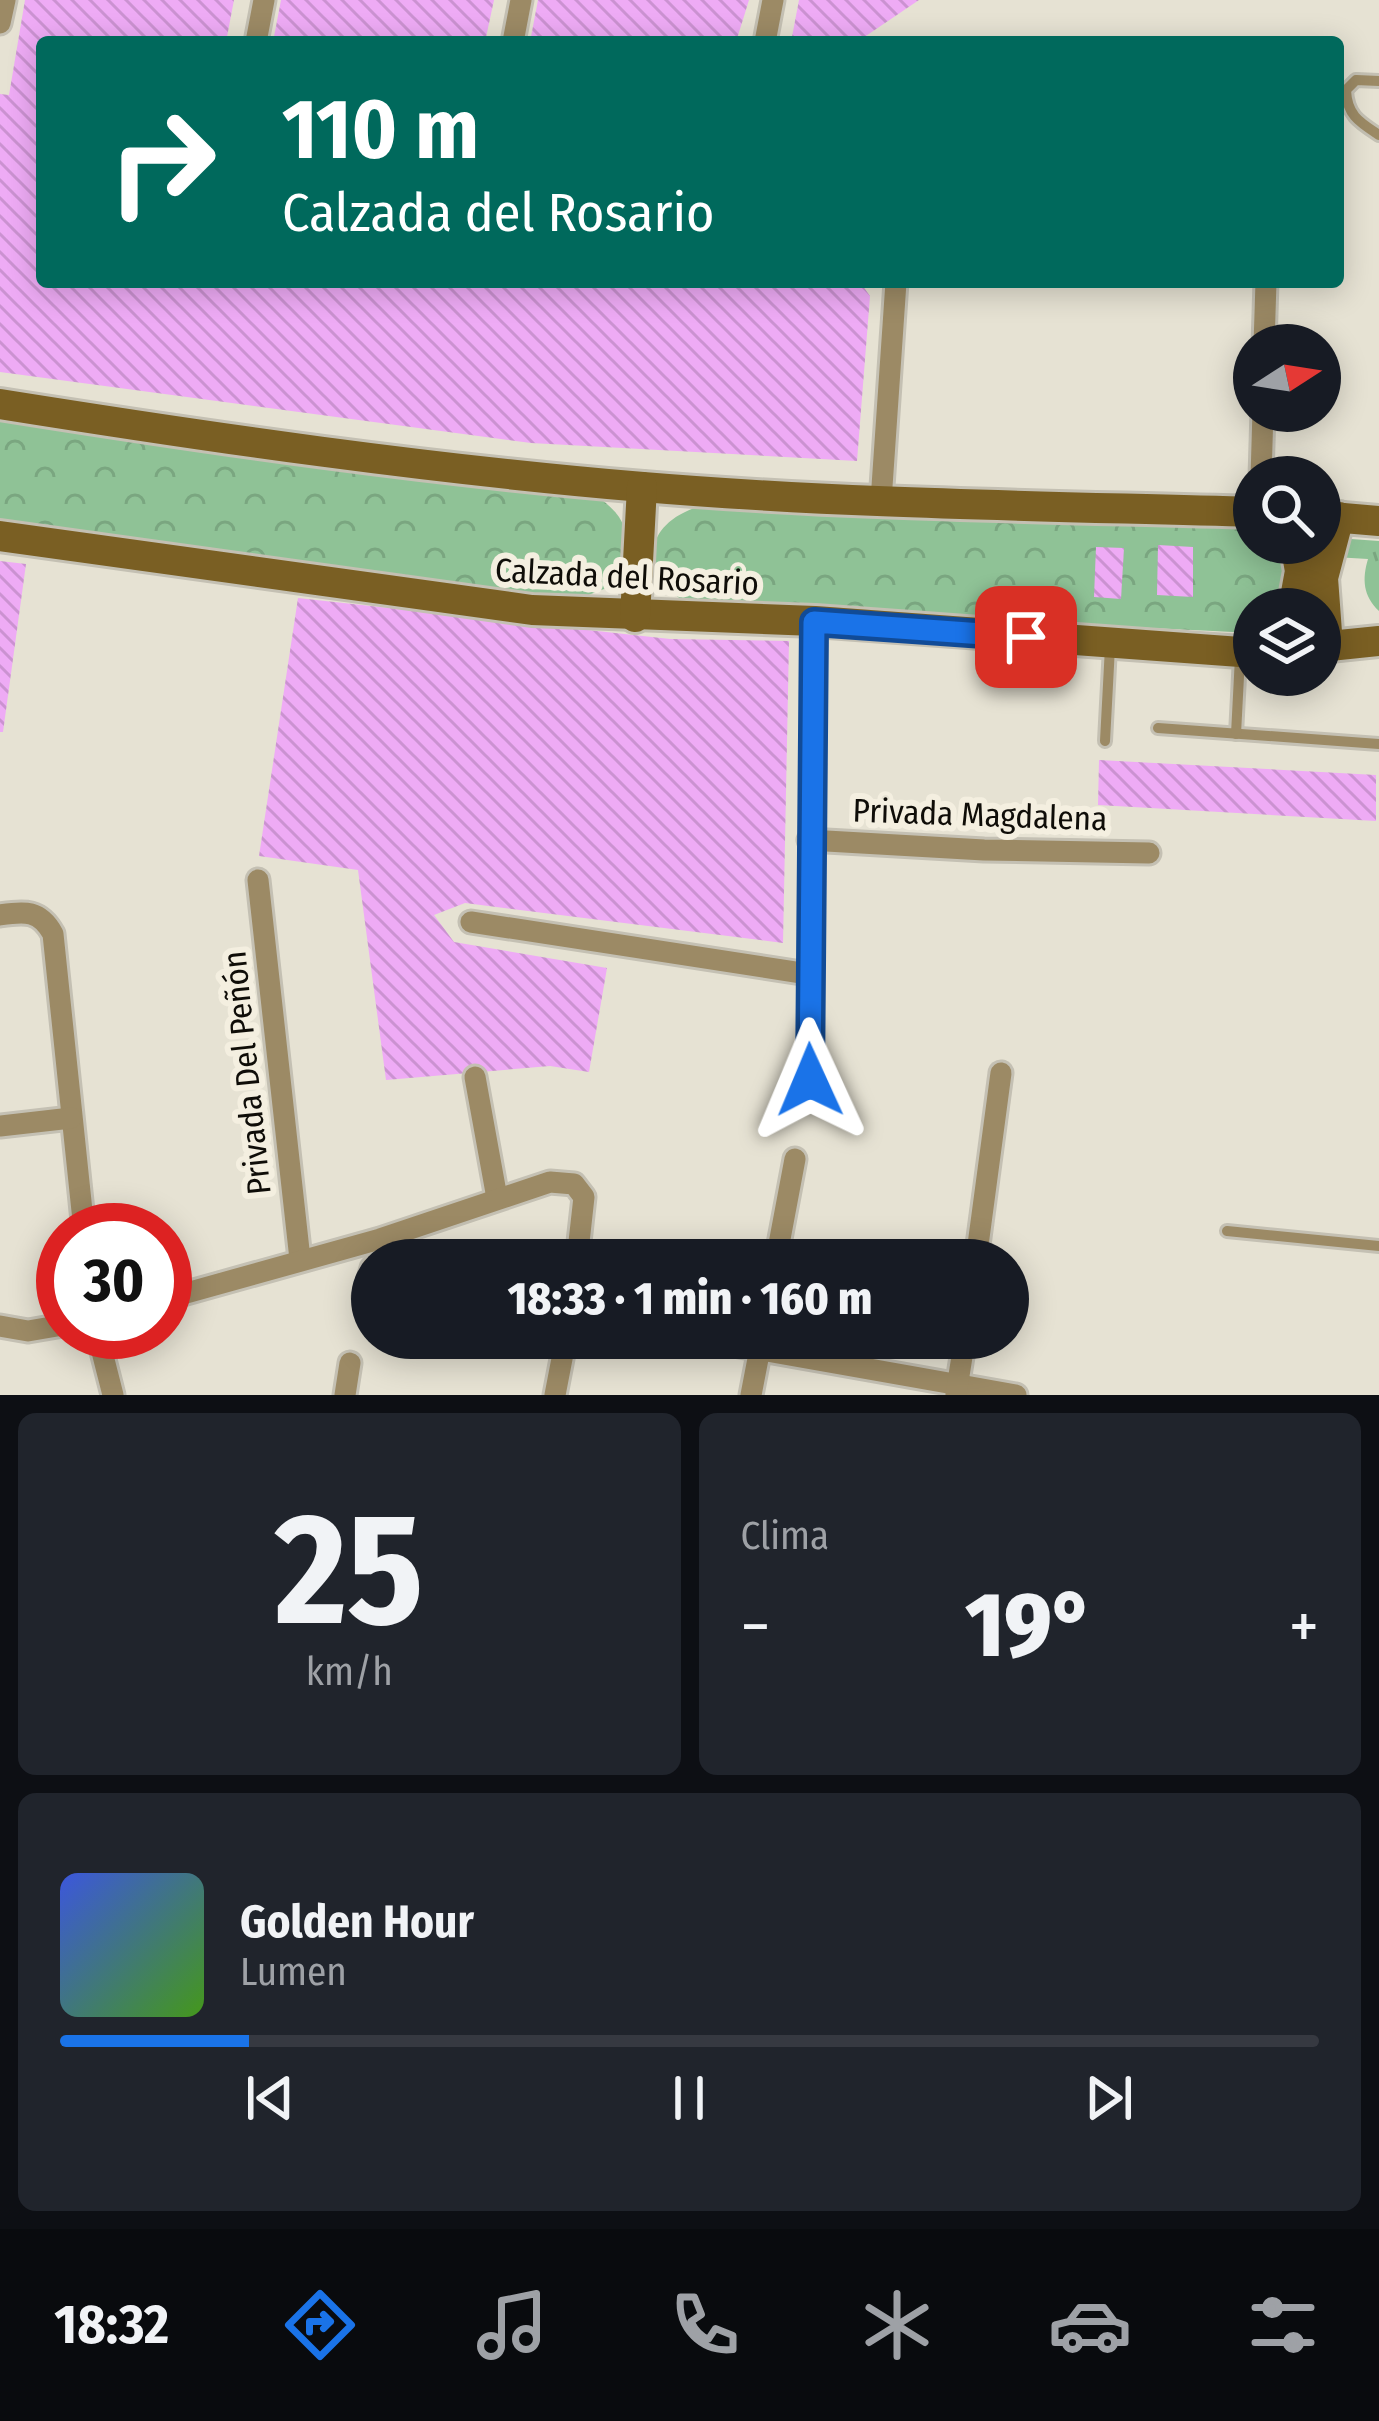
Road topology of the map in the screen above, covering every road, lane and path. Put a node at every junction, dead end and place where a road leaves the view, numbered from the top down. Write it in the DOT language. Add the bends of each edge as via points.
graph roads {
  1 [pos="5,0"];
  2 [pos="264,0"];
  3 [pos="521,0"];
  4 [pos="773,0"];
  5 [pos="0,23"];
  6 [pos="257,36"];
  7 [pos="514,36"];
  8 [pos="766,36"];
  9 [pos="1379,81"];
  10 [pos="1344,87"];
  11 [pos="1344,96"];
  12 [pos="1379,135"];
  13 [pos="896,288"];
  14 [pos="1266,288"];
  15 [pos="1265,324"];
  16 [pos="0,404"];
  17 [pos="642,487"];
  18 [pos="880,501"];
  19 [pos="1233,511"];
  20 [pos="1341,517"];
  21 [pos="1379,521"];
  22 [pos="0,536"];
  23 [pos="635,617"];
  24 [pos="814,622"];
  25 [pos="1378,642"];
  26 [pos="1110,644"];
  27 [pos="1341,645"];
  28 [pos="1233,652"];
  29 [pos="1241,696"];
  30 [pos="1158,728"];
  31 [pos="1236,734"];
  32 [pos="1105,741"];
  33 [pos="1379,744"];
  34 [pos="809,840"];
  35 [pos="1149,853"];
  36 [pos="257,880"];
  37 [pos="0,915"];
  38 [pos="470,922"];
  39 [pos="808,974"];
  40 [pos="1001,1073"];
  41 [pos="475,1077"];
  42 [pos="810,1080"];
  43 [pos="71,1118"];
  44 [pos="0,1126"];
  45 [pos="795,1159"];
  46 [pos="497,1198"];
  47 [pos="81,1203"];
  48 [pos="1227,1231"];
  49 [pos="411,1239"];
  50 [pos="580,1239"];
  51 [pos="780,1239"];
  52 [pos="979,1239"];
  53 [pos="1379,1246"];
  54 [pos="351,1257"];
  55 [pos="301,1259"];
  56 [pos="192,1291"];
  57 [pos="0,1326"];
  58 [pos="36,1329"];
  59 [pos="104,1359"];
  60 [pos="562,1359"];
  61 [pos="758,1359"];
  62 [pos="828,1359"];
  63 [pos="962,1359"];
  64 [pos="350,1363"];
  65 [pos="957,1390"];
  66 [pos="113,1395"];
  67 [pos="345,1395"];
  68 [pos="555,1395"];
  69 [pos="751,1395"];
  70 [pos="1016,1395"];
  1 -- 5 [label="street"];
  2 -- 6 [label="street"];
  3 -- 7 [label="street"];
  4 -- 8 [label="street"];
  9 -- 10 [label="lane"];
  11 -- 12 [label="lane" via="1354,118"];
  13 -- 18 [label="street"];
  14 -- 15 [label="street"];
  16 -- 17 [label="street"];
  17 -- 18 [label="street"];
  17 -- 23 [label="street"];
  18 -- 19 [label="street"];
  20 -- 21 [label="street"];
  22 -- 23 [label="street, Calzada del Rosario" via="532,610"];
  23 -- 24 [label="street, Calzada del Rosario"];
  24 -- 26 [label="street, Calzada del Rosario"];
  24 -- 34 [label="street"];
  25 -- 27 [label="street"];
  26 -- 28 [label="street, Calzada del Rosario"];
  26 -- 32 [label="lane"];
  29 -- 31 [label="lane"];
  30 -- 31 [label="lane"];
  31 -- 33 [label="lane"];
  34 -- 35 [label="street, Privada Magdalena"];
  34 -- 39 [label="street"];
  36 -- 55 [label="street, Privada Del Peñón"];
  37 -- 43 [label="street" via="44,919 53,934"];
  38 -- 39 [label="street"];
  39 -- 42 [label="street"];
  40 -- 52 [label="street"];
  41 -- 46 [label="street"];
  43 -- 44 [label="street"];
  43 -- 47 [label="street"];
  45 -- 51 [label="street"];
  46 -- 49 [label="street"];
  46 -- 50 [label="street" via="550,1182 574,1184 584,1205"];
  48 -- 53 [label="lane"];
  54 -- 55 [label="street"];
  55 -- 56 [label="street"];
  57 -- 58 [label="street"];
  59 -- 66 [label="street"];
  60 -- 68 [label="street"];
  61 -- 69 [label="street"];
  62 -- 65 [label="street"];
  63 -- 65 [label="street"];
  64 -- 67 [label="street"];
  65 -- 70 [label="street"];
}
